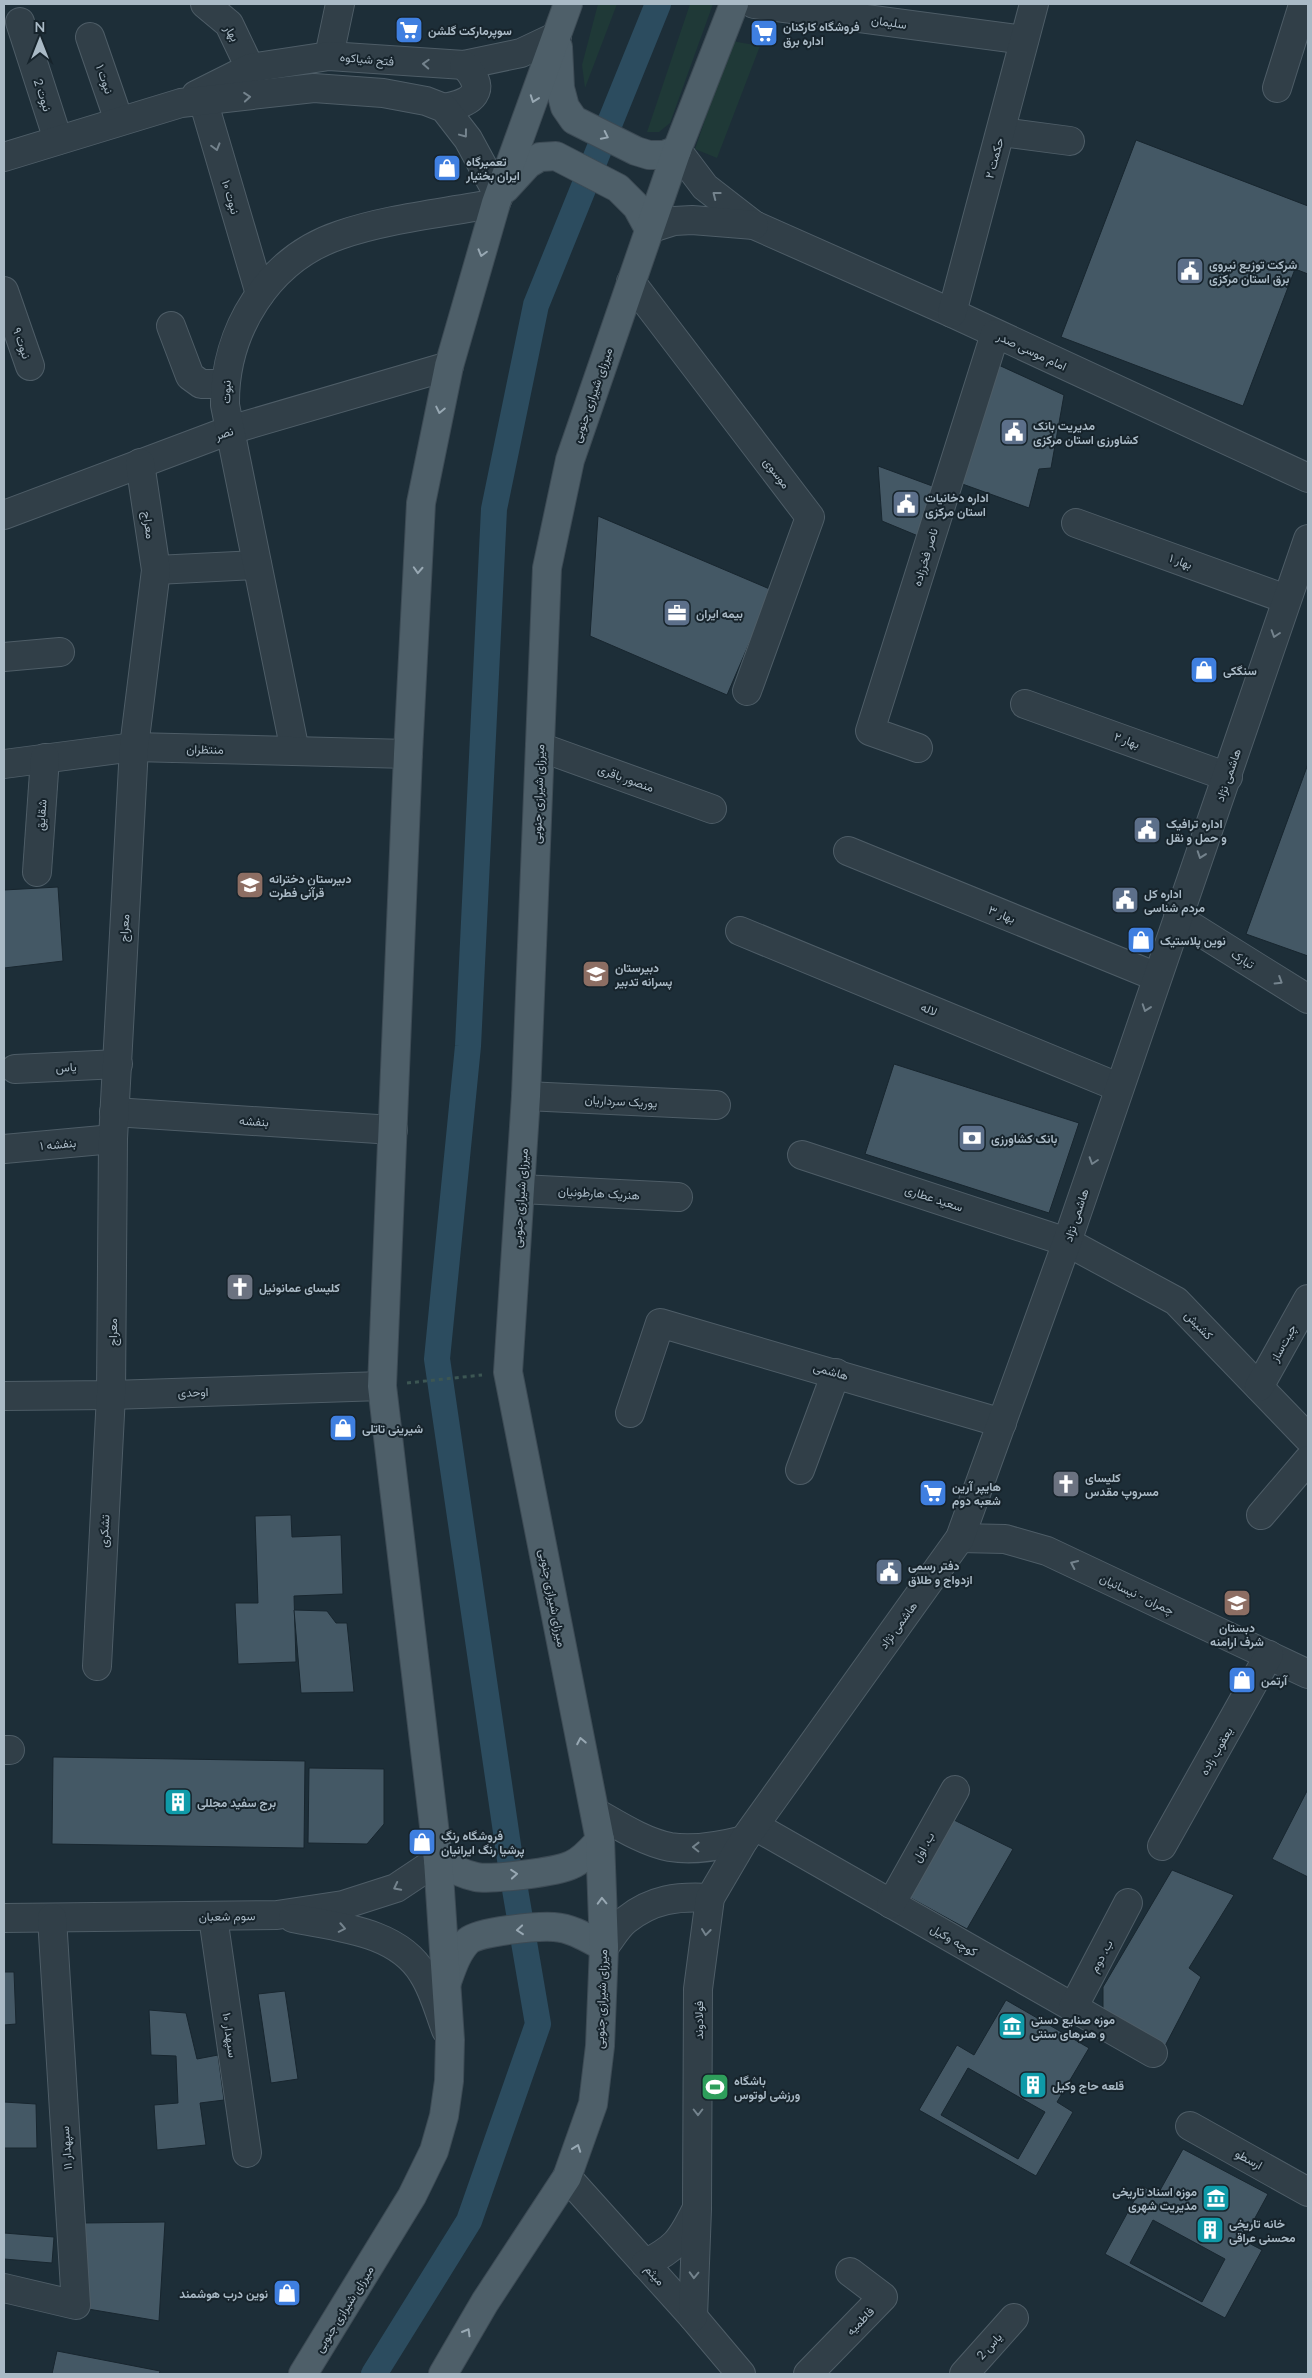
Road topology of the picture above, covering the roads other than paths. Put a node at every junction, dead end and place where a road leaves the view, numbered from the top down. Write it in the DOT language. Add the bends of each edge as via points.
graph roads {
  1 [pos="205,4"];
  2 [pos="340,4"];
  3 [pos="568,4"];
  4 [pos="734,4"];
  5 [pos="754,4"];
  6 [pos="1034,4"];
  7 [pos="1303,5"];
  8 [pos="876,12"];
  9 [pos="231,14"];
  10 [pos="20,22"];
  11 [pos="557,36"];
  12 [pos="90,37"];
  13 [pos="1024,40"];
  14 [pos="330,56"];
  15 [pos="464,65"];
  16 [pos="250,68"];
  17 [pos="1277,88"];
  18 [pos="192,102"];
  19 [pos="444,108"];
  20 [pos="119,121"];
  21 [pos="1001,132"];
  22 [pos="58,140"];
  23 [pos="1070,141"];
  24 [pos="677,150"];
  25 [pos="4,157"];
  26 [pos="498,200"];
  27 [pos="754,225"];
  28 [pos="649,229"];
  29 [pos="630,282"];
  30 [pos="4,291"];
  31 [pos="260,294"];
  32 [pos="952,313"];
  33 [pos="171,326"];
  34 [pos="994,334"];
  35 [pos="30,366"];
  36 [pos="449,366"];
  37 [pos="224,384"];
  38 [pos="230,430"];
  39 [pos="140,463"];
  40 [pos="1308,478"];
  41 [pos="4,515"];
  42 [pos="1076,523"];
  43 [pos="1308,539"];
  44 [pos="257,565"];
  45 [pos="156,570"];
  46 [pos="1286,598"];
  47 [pos="60,652"];
  48 [pos="4,657"];
  49 [pos="747,691"];
  50 [pos="1025,704"];
  51 [pos="134,747"];
  52 [pos="540,747"];
  53 [pos="918,748"];
  54 [pos="295,751"];
  55 [pos="408,754"];
  56 [pos="45,758"];
  57 [pos="4,764"];
  58 [pos="1228,777"];
  59 [pos="712,809"];
  60 [pos="848,851"];
  61 [pos="37,872"];
  62 [pos="1178,918"];
  63 [pos="740,931"];
  64 [pos="1157,977"];
  65 [pos="1308,999"];
  66 [pos="118,1064"];
  67 [pos="15,1069"];
  68 [pos="1118,1087"];
  69 [pos="526,1096"];
  70 [pos="716,1105"];
  71 [pos="114,1126"];
  72 [pos="393,1130"];
  73 [pos="4,1149"];
  74 [pos="802,1155"];
  75 [pos="521,1189"];
  76 [pos="678,1197"];
  77 [pos="1067,1242"];
  78 [pos="1308,1299"];
  79 [pos="836,1372"];
  80 [pos="382,1386"];
  81 [pos="1259,1387"];
  82 [pos="111,1395"];
  83 [pos="4,1396"];
  84 [pos="630,1413"];
  85 [pos="1002,1423"];
  86 [pos="1308,1438"];
  87 [pos="1308,1460"];
  88 [pos="800,1470"];
  89 [pos="1261,1515"];
  90 [pos="960,1538"];
  91 [pos="1269,1655"];
  92 [pos="97,1666"];
  93 [pos="1308,1674"];
  94 [pos="955,1790"];
  95 [pos="595,1812"];
  96 [pos="749,1833"];
  97 [pos="600,1840"];
  98 [pos="1162,1846"];
  99 [pos="438,1860"];
  100 [pos="710,1898"];
  101 [pos="891,1904"];
  102 [pos="1128,1904"];
  103 [pos="277,1915"];
  104 [pos="213,1917"];
  105 [pos="4,1918"];
  106 [pos="52,1918"];
  107 [pos="604,1948"];
  108 [pos="446,1984"];
  109 [pos="1073,2008"];
  110 [pos="450,2040"];
  111 [pos="1153,2053"];
  112 [pos="1190,2126"];
  113 [pos="247,2153"];
  114 [pos="567,2177"];
  115 [pos="1308,2192"];
  116 [pos="697,2209"];
  117 [pos="645,2264"];
  118 [pos="850,2272"];
  119 [pos="4,2288"];
  120 [pos="693,2317"];
  121 [pos="1014,2318"];
  122 [pos="302,2374"];
  123 [pos="443,2374"];
  124 [pos="741,2374"];
  125 [pos="808,2374"];
  126 [pos="964,2374"];
  1 -- 9 [label="street, بهار"];
  2 -- 14 [label="street"];
  3 -- 11 [label="main road, میرزای شیرازی جنوبی"];
  4 -- 24 [label="main road, میرزای شیرازی جنوبی"];
  5 -- 8 [label="street, سلیمان"];
  6 -- 13 [label="street, حکمت ۲"];
  7 -- 17 [label="street"];
  8 -- 13 [label="street, سلیمان"];
  9 -- 16 [label="street, بهار"];
  10 -- 22 [label="street, نبوت 2"];
  11 -- 15 [label="street, فتح شیاکوه" via="521,53"];
  11 -- 24 [label="main road, one-way" via="560,88 565,107 574,120 636,151 656,155"];
  11 -- 26 [label="main road, میرزای شیرازی جنوبی, one-way"];
  12 -- 20 [label="street, نبوت ۱"];
  13 -- 21 [label="street, حکمت ۲"];
  15 -- 14 [label="street, فتح شیاکوه, one-way"];
  14 -- 16 [label="street, فتح شیاکوه"];
  15 -- 19 [label="street" via="474,76 476,88 471,100"];
  16 -- 18 [label="street, فتح شیاکوه"];
  18 -- 19 [label="street, فتح شیاکوه, one-way" via="314,88 383,93"];
  18 -- 20 [label="street, فتح شیاکوه"];
  18 -- 31 [label="street, نبوت ۱۰, one-way"];
  19 -- 26 [label="street, one-way" via="468,139"];
  20 -- 22 [label="street, فتح شیاکوه"];
  21 -- 23 [label="street"];
  21 -- 32 [label="street, حکمت ۲"];
  22 -- 25 [label="street, فتح شیاکوه"];
  27 -- 24 [label="street, امام موسی صدر, one-way" via="705,187"];
  24 -- 28 [label="main road, میرزای شیرازی جنوبی"];
  26 -- 28 [label="main road" via="528,164 540,157 556,156 618,188 637,207"];
  26 -- 31 [label="street, نبوت" via="338,235 295,259"];
  26 -- 36 [label="main road, میرزای شیرازی جنوبی, one-way"];
  27 -- 28 [label="street, امام موسی صدر" via="692,220 674,221"];
  27 -- 32 [label="street, امام موسی صدر"];
  28 -- 29 [label="main road, میرزای شیرازی جنوبی"];
  29 -- 49 [label="street, موسوی" via="810,517"];
  29 -- 52 [label="main road, میرزای شیرازی جنوبی" via="570,460 547,568"];
  30 -- 35 [label="street, نبوت ۹"];
  31 -- 37 [label="street, نبوت" via="236,336"];
  32 -- 34 [label="street, امام موسی صدر"];
  33 -- 37 [label="street" via="190,376 200,384"];
  34 -- 40 [label="street, امام موسی صدر"];
  34 -- 53 [label="street, ناصر فخرزاده" via="870,731"];
  36 -- 38 [label="street, نصر"];
  36 -- 55 [label="main road, میرزای شیرازی جنوبی, one-way" via="421,503"];
  37 -- 38 [label="street, نبوت"];
  38 -- 39 [label="street, نصر"];
  38 -- 44 [label="street, نبوت"];
  39 -- 41 [label="street, نصر"];
  39 -- 45 [label="street, معراج"];
  42 -- 46 [label="street, بهار ۱"];
  43 -- 46 [label="street, هاشمی نژاد"];
  44 -- 45 [label="street"];
  44 -- 54 [label="street, نبوت"];
  45 -- 51 [label="street, معراج"];
  46 -- 58 [label="street, هاشمی نژاد, one-way"];
  47 -- 48 [label="street"];
  50 -- 58 [label="street, بهار ۲"];
  51 -- 54 [label="street, منتظران"];
  51 -- 56 [label="street, منتظران"];
  51 -- 66 [label="street, معراج"];
  52 -- 59 [label="street, منصور باقری"];
  52 -- 69 [label="main road, میرزای شیرازی جنوبی"];
  54 -- 55 [label="street, منتظران"];
  55 -- 72 [label="main road, میرزای شیرازی جنوبی"];
  56 -- 57 [label="street, منتظران"];
  56 -- 61 [label="street, شقایق"];
  58 -- 62 [label="street, هاشمی نژاد, one-way"];
  60 -- 64 [label="street, بهار ۳"];
  62 -- 64 [label="street, هاشمی نژاد"];
  62 -- 65 [label="street, تبارک, one-way"];
  63 -- 68 [label="street, لاله"];
  64 -- 68 [label="street, هاشمی نژاد, one-way"];
  66 -- 67 [label="street, یاس"];
  66 -- 71 [label="street, معراج"];
  68 -- 77 [label="street, هاشمی نژاد, one-way"];
  69 -- 70 [label="street, یوریک سرداریان"];
  69 -- 75 [label="main road, میرزای شیرازی جنوبی"];
  71 -- 72 [label="street, بنفشه"];
  71 -- 73 [label="street, بنفشه ۱"];
  71 -- 82 [label="street, معراج"];
  72 -- 80 [label="main road, میرزای شیرازی جنوبی"];
  74 -- 77 [label="street, سعید عطاری"];
  75 -- 76 [label="street, هنریک هارطونیان"];
  95 -- 75 [label="main road, میرزای شیرازی جنوبی, one-way" via="508,1372"];
  77 -- 81 [label="street, کشیش" via="1176,1302"];
  77 -- 85 [label="street, هاشمی نژاد"];
  78 -- 81 [label="street, چیت‌ساز"];
  79 -- 84 [label="street, هاشمی" via="660,1323"];
  79 -- 85 [label="street, هاشمی"];
  79 -- 88 [label="street"];
  80 -- 82 [label="street, اوحدی"];
  80 -- 99 [label="main road, میرزای شیرازی جنوبی"];
  81 -- 86 [label="street, کشیش"];
  82 -- 83 [label="street, اوحدی"];
  82 -- 92 [label="street, تشکری"];
  85 -- 90 [label="street, هاشمی نژاد"];
  87 -- 89 [label="street"];
  91 -- 90 [label="street, چمران - نیسانیان, one-way" via="1047,1551 1005,1539"];
  90 -- 96 [label="street, هاشمی نژاد"];
  91 -- 93 [label="street, چمران - نیسانیان"];
  91 -- 98 [label="street, یعقوب زاده"];
  94 -- 101 [label="street, ب. اول"];
  96 -- 95 [label="street, one-way" via="714,1847 670,1847 634,1834"];
  95 -- 97 [label="main road, میرزای شیرازی جنوبی"];
  96 -- 100 [label="street, فولادوند"];
  96 -- 101 [label="street, کوچه وکیل"];
  99 -- 97 [label="main road, one-way" via="457,1872 479,1878 550,1871 571,1865"];
  107 -- 97 [label="main road, میرزای شیرازی جنوبی, one-way"];
  99 -- 103 [label="street, سوم شعبان, one-way" via="396,1888 343,1905"];
  99 -- 108 [label="main road, میرزای شیرازی جنوبی"];
  100 -- 107 [label="street" via="680,1896 647,1907 625,1921"];
  100 -- 116 [label="street, فولادوند, one-way" via="698,1989"];
  101 -- 109 [label="street, کوچه وکیل"];
  102 -- 109 [label="street, ب. دوم"];
  103 -- 104 [label="street, سوم شعبان"];
  103 -- 110 [label="street, one-way" via="353,1930 395,1946 412,1958 424,1974"];
  104 -- 106 [label="street, سوم شعبان"];
  104 -- 113 [label="street, سپهدار ۱۰"];
  105 -- 106 [label="street, سوم شعبان"];
  106 -- 119 [label="street, سپهدار ۱۱" via="76,2305"];
  107 -- 108 [label="main road, one-way" via="582,1935 555,1927 484,1933 468,1941 457,1957"];
  114 -- 107 [label="main road, میرزای شیرازی جنوبی, one-way" via="593,2104 600,2046"];
  108 -- 110 [label="main road, میرزای شیرازی جنوبی"];
  109 -- 111 [label="street, کوچه وکیل"];
  110 -- 122 [label="main road, میرزای شیرازی جنوبی" via="444,2116 434,2151 391,2233"];
  112 -- 115 [label="street, ارسطو"];
  114 -- 117 [label="street, میثم"];
  123 -- 114 [label="main road, میرزای شیرازی جنوبی, one-way" via="485,2302"];
  116 -- 117 [label="street" via="670,2251"];
  116 -- 120 [label="street, فولادوند, one-way"];
  117 -- 120 [label="street, میثم"];
  118 -- 125 [label="street, فاطمیه" via="883,2297"];
  120 -- 124 [label="street, میثم"];
  121 -- 126 [label="street, یاس 2"];
}
